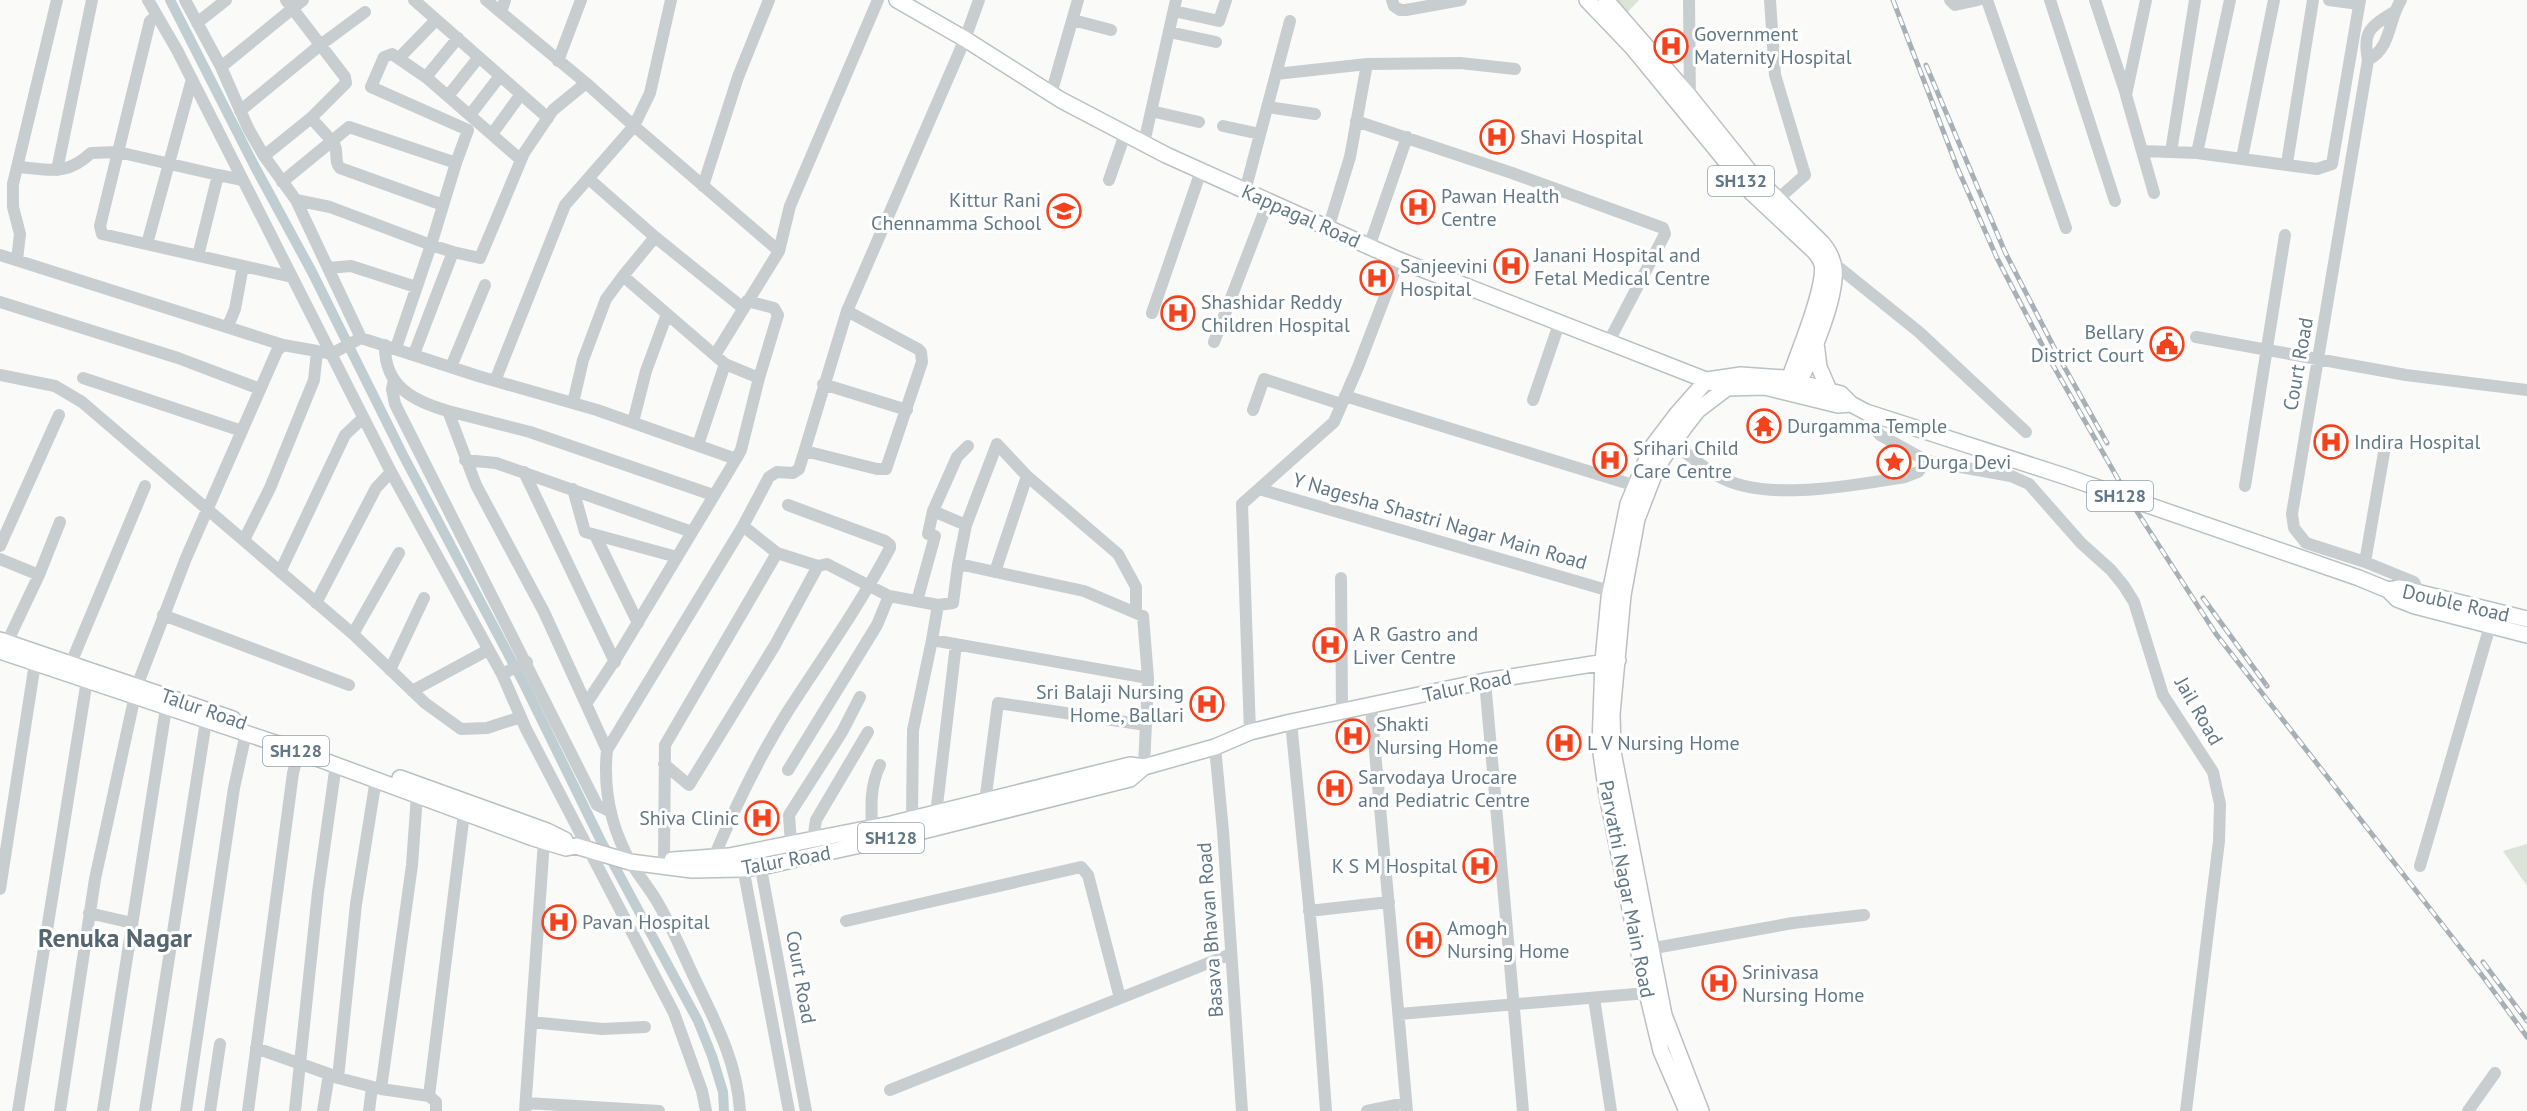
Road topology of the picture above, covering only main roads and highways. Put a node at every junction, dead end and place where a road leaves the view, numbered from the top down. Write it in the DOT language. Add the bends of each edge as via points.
graph roads {
  1 [pos="897,0"];
  2 [pos="1587,0"];
  3 [pos="1606,0"];
  4 [pos="1816,343"];
  5 [pos="1707,380"];
  6 [pos="1792,386"];
  7 [pos="1727,388"];
  8 [pos="1829,390"];
  9 [pos="1851,404"];
  10 [pos="2388,590"];
  11 [pos="2527,619"];
  12 [pos="2527,635"];
  13 [pos="2,646"];
  14 [pos="1610,661"];
  15 [pos="135,691"];
  16 [pos="299,747"];
  17 [pos="1144,767"];
  18 [pos="576,846"];
  19 [pos="742,861"];
  20 [pos="630,862"];
  21 [pos="1687,1111"];
  22 [pos="1701,1111"];
  1 -- 5 [label="main road, Kappagal Road" via="1051,94 1201,171 1399,260"];
  2 -- 6 [label="main road, SH132" via="1632,47 1752,193 1822,261 1819,290"];
  3 -- 4 [label="main road, SH132" via="1750,172 1822,243 1833,261 1833,282"];
  4 -- 6 [label="main road"];
  4 -- 8 [label="main road" via="1819,367"];
  5 -- 6 [label="main road" via="1741,375"];
  5 -- 7 [label="main road, Kappagal Road"];
  5 -- 14 [label="main road, Parvathi Nagar Main Road" via="1652,447 1628,504 1610,591"];
  6 -- 7 [label="main road, SH128"];
  6 -- 8 [label="main road, SH128"];
  6 -- 9 [label="main road, SH128" via="1838,405"];
  7 -- 14 [label="main road" via="1698,410 1657,467 1636,519"];
  8 -- 9 [label="main road, SH128" via="1841,394"];
  9 -- 10 [label="main road, SH128"];
  10 -- 11 [label="main road, Double Road / SH128" via="2400,588"];
  10 -- 12 [label="main road, Double Road / SH128" via="2397,599 2415,606"];
  13 -- 15 [label="main road, Talur Road / SH128" via="71,663"];
  13 -- 15 [label="main road, Talur Road / SH128" via="35,663"];
  14 -- 17 [label="main road, Talur Road / SH128" via="1485,681 1291,722"];
  14 -- 21 [label="main road, Parvathi Nagar Main Road" via="1600,746 1607,795 1661,1052"];
  14 -- 22 [label="main road, Parvathi Nagar Main Road" via="1613,752 1649,949 1664,1015"];
  15 -- 16 [label="main road, Talur Road / SH128"];
  15 -- 16 [label="main road, Talur Road / SH128" via="166,708"];
  16 -- 18 [label="main road, Talur Road / SH128" via="547,831"];
  16 -- 18 [label="main road, Talur Road / SH128" via="464,813 566,848"];
  17 -- 19 [label="main road, Talur Road / SH128" via="1131,765 936,814 758,850"];
  17 -- 19 [label="main road, Talur Road / SH128" via="1130,779 923,831 761,867"];
  18 -- 20 [label="main road, Talur Road / SH128"];
  19 -- 20 [label="main road, Talur Road / SH128" via="714,857"];
  19 -- 20 [label="main road, Talur Road / SH128" via="692,870"];
}
